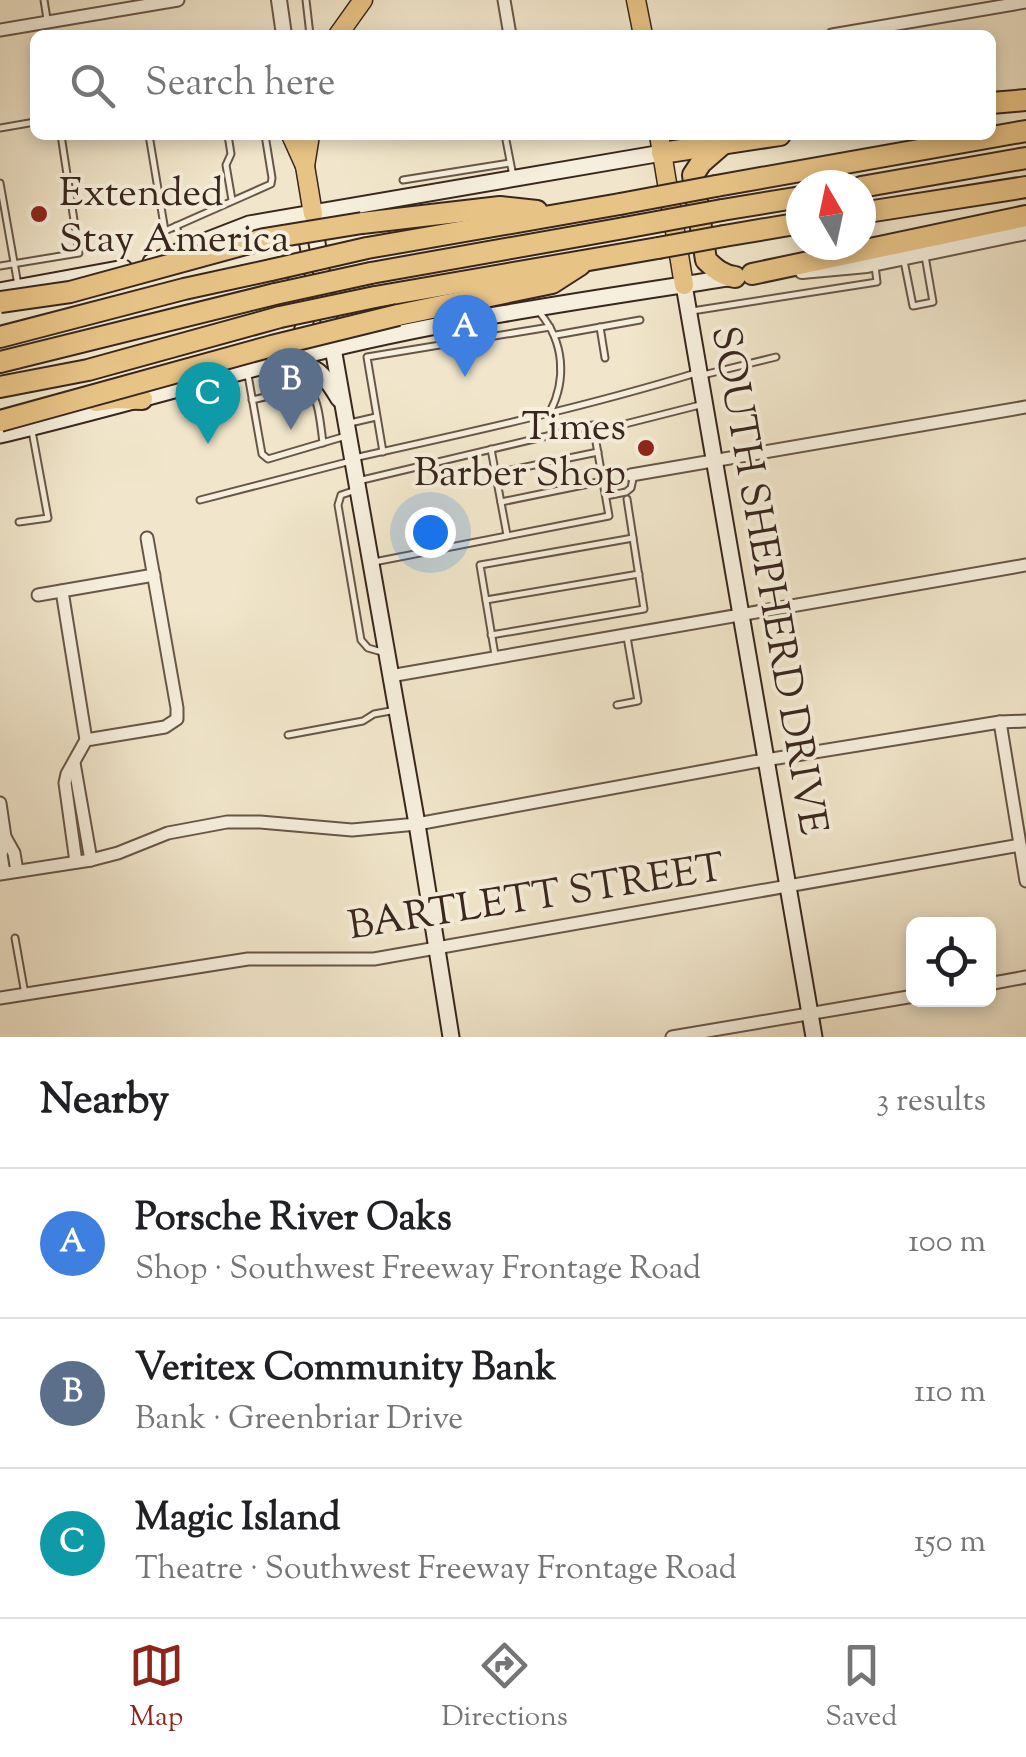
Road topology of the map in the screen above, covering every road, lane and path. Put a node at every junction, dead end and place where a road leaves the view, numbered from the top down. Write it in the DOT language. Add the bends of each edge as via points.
graph roads {
  1 [pos="44,0"];
  2 [pos="279,0"];
  3 [pos="306,0"];
  4 [pos="504,0"];
  5 [pos="636,0"];
  6 [pos="171,1"];
  7 [pos="356,2"];
  8 [pos="1026,2"];
  9 [pos="48,22"];
  10 [pos="0,30"];
  11 [pos="283,30"];
  12 [pos="309,30"];
  13 [pos="341,30"];
  14 [pos="509,30"];
  15 [pos="642,30"];
  16 [pos="861,30"];
  17 [pos="1026,100"];
  18 [pos="996,103"];
  19 [pos="30,123"];
  20 [pos="0,128"];
  21 [pos="1026,131"];
  22 [pos="996,136"];
  23 [pos="61,140"];
  24 [pos="149,140"];
  25 [pos="229,140"];
  26 [pos="266,140"];
  27 [pos="294,140"];
  28 [pos="309,140"];
  29 [pos="506,140"];
  30 [pos="745,140"];
  31 [pos="975,140"];
  32 [pos="724,143"];
  33 [pos="661,144"];
  34 [pos="1026,158"];
  35 [pos="306,166"];
  36 [pos="512,170"];
  37 [pos="402,180"];
  38 [pos="0,183"];
  39 [pos="876,185"];
  40 [pos="1026,187"];
  41 [pos="786,199"];
  42 [pos="232,201"];
  43 [pos="876,212"];
  44 [pos="313,214"];
  45 [pos="559,214"];
  46 [pos="1026,216"];
  47 [pos="176,226"];
  48 [pos="786,226"];
  49 [pos="1026,232"];
  50 [pos="214,236"];
  51 [pos="183,248"];
  52 [pos="924,253"];
  53 [pos="904,258"];
  54 [pos="591,259"];
  55 [pos="152,262"];
  56 [pos="14,263"];
  57 [pos="874,264"];
  58 [pos="0,266"];
  59 [pos="744,276"];
  60 [pos="684,285"];
  61 [pos="18,288"];
  62 [pos="0,291"];
  63 [pos="0,305"];
  64 [pos="537,308"];
  65 [pos="688,312"];
  66 [pos="640,320"];
  67 [pos="550,327"];
  68 [pos="600,327"];
  69 [pos="556,335"];
  70 [pos="0,338"];
  71 [pos="333,348"];
  72 [pos="776,357"];
  73 [pos="606,358"];
  74 [pos="0,362"];
  75 [pos="274,363"];
  76 [pos="247,370"];
  77 [pos="699,374"];
  78 [pos="0,387"];
  79 [pos="142,399"];
  80 [pos="252,400"];
  81 [pos="704,404"];
  82 [pos="344,406"];
  83 [pos="1026,407"];
  84 [pos="550,412"];
  85 [pos="376,417"];
  86 [pos="0,418"];
  87 [pos="621,425"];
  88 [pos="31,428"];
  89 [pos="348,429"];
  90 [pos="0,435"];
  91 [pos="323,443"];
  92 [pos="491,449"];
  93 [pos="382,452"];
  94 [pos="598,452"];
  95 [pos="354,460"];
  96 [pos="714,461"];
  97 [pos="496,473"];
  98 [pos="632,475"];
  99 [pos="603,481"];
  100 [pos="358,485"];
  101 [pos="606,496"];
  102 [pos="626,499"];
  103 [pos="200,500"];
  104 [pos="501,502"];
  105 [pos="19,522"];
  106 [pos="507,536"];
  107 [pos="147,538"];
  108 [pos="633,538"];
  109 [pos="370,562"];
  110 [pos="1026,565"];
  111 [pos="639,574"];
  112 [pos="154,576"];
  113 [pos="62,591"];
  114 [pos="38,596"];
  115 [pos="486,600"];
  116 [pos="740,614"];
  117 [pos="627,634"];
  118 [pos="492,635"];
  119 [pos="386,653"];
  120 [pos="495,658"];
  121 [pos="390,676"];
  122 [pos="616,704"];
  123 [pos="396,710"];
  124 [pos="1026,721"];
  125 [pos="1000,722"];
  126 [pos="288,735"];
  127 [pos="86,740"];
  128 [pos="768,760"];
  129 [pos="74,763"];
  130 [pos="0,804"];
  131 [pos="83,812"];
  132 [pos="68,815"];
  133 [pos="416,824"];
  134 [pos="1020,846"];
  135 [pos="91,860"];
  136 [pos="76,862"];
  137 [pos="7,873"];
  138 [pos="1026,880"];
  139 [pos="789,887"];
  140 [pos="15,938"];
  141 [pos="436,949"];
  142 [pos="1026,977"];
  143 [pos="996,983"];
  144 [pos="24,994"];
  145 [pos="906,997"];
  146 [pos="0,998"];
  147 [pos="810,1013"];
  148 [pos="452,1037"];
  149 [pos="672,1037"];
  150 [pos="814,1037"];
  1 -- 9 [label="lane"];
  2 -- 11 [label="street"];
  3 -- 12 [label="lane"];
  4 -- 14 [label="street"];
  5 -- 15 [label="main road"];
  6 -- 9 [label="street"];
  7 -- 13 [label="main road"];
  8 -- 16 [label="street"];
  9 -- 10 [label="street"];
  17 -- 18 [label="highway"];
  19 -- 20 [label="lane"];
  21 -- 22 [label="highway, bridge"];
  23 -- 56 [label="lane" via="80,252"];
  24 -- 47 [label="lane" via="165,231"];
  25 -- 42 [label="lane"];
  26 -- 42 [label="lane" via="270,184"];
  27 -- 35 [label="main road"];
  28 -- 35 [label="main road"];
  29 -- 36 [label="lane"];
  30 -- 32 [label="highway"];
  31 -- 45 [label="highway, bridge"];
  32 -- 33 [label="highway"];
  32 -- 59 [label="highway" via="693,175 706,260 725,275"];
  33 -- 36 [label="main road"];
  33 -- 60 [label="main road, SOUTH SHEPHERD DRIVE"];
  34 -- 39 [label="highway"];
  35 -- 44 [label="main road"];
  36 -- 37 [label="lane"];
  36 -- 44 [label="main road"];
  38 -- 56 [label="lane"];
  40 -- 43 [label="highway"];
  41 -- 74 [label="highway, bridge" via="371,273"];
  42 -- 47 [label="lane"];
  44 -- 50 [label="main road"];
  44 -- 71 [label="main road"];
  45 -- 63 [label="highway, bridge" via="500,207 362,222 264,239 122,280"];
  45 -- 70 [label="highway, bridge" via="366,248"];
  46 -- 59 [label="highway"];
  47 -- 51 [label="lane"];
  48 -- 54 [label="highway, bridge"];
  49 -- 52 [label="street"];
  50 -- 51 [label="main road"];
  50 -- 75 [label="main road" via="273,231 291,247 305,324 297,347"];
  51 -- 55 [label="main road"];
  52 -- 53 [label="street"];
  52 -- 53 [label="lane" via="933,302 913,306"];
  53 -- 57 [label="street"];
  54 -- 78 [label="highway, bridge" via="375,296"];
  54 -- 86 [label="highway, bridge" via="552,283 398,315"];
  55 -- 61 [label="main road"];
  55 -- 63 [label="highway" via="75,289"];
  56 -- 58 [label="lane"];
  56 -- 61 [label="lane"];
  57 -- 59 [label="street"];
  57 -- 65 [label="lane" via="877,282"];
  59 -- 60 [label="main road"];
  60 -- 64 [label="main road"];
  60 -- 65 [label="main road, SOUTH SHEPHERD DRIVE"];
  61 -- 62 [label="main road"];
  64 -- 67 [label="lane"];
  64 -- 71 [label="main road"];
  65 -- 77 [label="main road, SOUTH SHEPHERD DRIVE"];
  66 -- 68 [label="lane"];
  67 -- 69 [label="lane"];
  67 -- 85 [label="lane" via="366,358"];
  68 -- 69 [label="lane"];
  68 -- 73 [label="lane"];
  69 -- 84 [label="lane" via="562,372"];
  71 -- 75 [label="main road"];
  71 -- 82 [label="main road"];
  72 -- 77 [label="lane"];
  75 -- 76 [label="main road"];
  75 -- 82 [label="main road" via="312,366"];
  76 -- 79 [label="main road"];
  76 -- 80 [label="lane"];
  77 -- 81 [label="main road, SOUTH SHEPHERD DRIVE"];
  77 -- 84 [label="lane"];
  79 -- 86 [label="highway"];
  79 -- 88 [label="main road"];
  80 -- 91 [label="lane" via="311,391"];
  80 -- 91 [label="lane" via="268,459"];
  81 -- 87 [label="lane"];
  81 -- 96 [label="main road, SOUTH SHEPHERD DRIVE"];
  82 -- 89 [label="main road"];
  83 -- 96 [label="street"];
  84 -- 93 [label="lane"];
  85 -- 89 [label="lane"];
  85 -- 93 [label="lane"];
  88 -- 90 [label="main road"];
  88 -- 105 [label="lane" via="48,518"];
  89 -- 91 [label="lane"];
  89 -- 95 [label="main road"];
  92 -- 94 [label="lane" via="593,425"];
  92 -- 97 [label="lane"];
  92 -- 100 [label="lane"];
  93 -- 95 [label="lane"];
  94 -- 97 [label="lane"];
  94 -- 99 [label="lane"];
  95 -- 100 [label="main road"];
  95 -- 103 [label="lane"];
  96 -- 98 [label="street"];
  96 -- 116 [label="main road, SOUTH SHEPHERD DRIVE"];
  97 -- 104 [label="lane"];
  98 -- 101 [label="lane" via="631,488"];
  99 -- 101 [label="lane"];
  99 -- 104 [label="lane"];
  100 -- 109 [label="main road"];
  100 -- 119 [label="lane" via="340,495 338,506 361,640"];
  101 -- 106 [label="lane" via="609,516"];
  102 -- 108 [label="lane"];
  104 -- 106 [label="lane"];
  106 -- 109 [label="lane"];
  107 -- 112 [label="street"];
  108 -- 111 [label="lane"];
  108 -- 115 [label="lane" via="480,565"];
  109 -- 119 [label="main road"];
  110 -- 116 [label="street"];
  111 -- 115 [label="lane"];
  111 -- 118 [label="lane" via="644,609"];
  112 -- 113 [label="street"];
  112 -- 127 [label="street" via="176,719"];
  113 -- 114 [label="street"];
  113 -- 127 [label="street"];
  115 -- 118 [label="lane"];
  116 -- 117 [label="street"];
  116 -- 128 [label="main road, SOUTH SHEPHERD DRIVE"];
  117 -- 120 [label="street"];
  117 -- 122 [label="lane" via="638,701"];
  118 -- 120 [label="lane"];
  119 -- 121 [label="main road"];
  120 -- 121 [label="street"];
  121 -- 123 [label="main road"];
  123 -- 126 [label="lane"];
  123 -- 133 [label="main road"];
  124 -- 125 [label="street"];
  125 -- 128 [label="street"];
  125 -- 134 [label="street"];
  127 -- 129 [label="street"];
  128 -- 133 [label="street"];
  128 -- 139 [label="main road, SOUTH SHEPHERD DRIVE"];
  129 -- 131 [label="street"];
  129 -- 132 [label="street" via="64,783"];
  130 -- 137 [label="street" via="14,853"];
  131 -- 132 [label="street"];
  131 -- 135 [label="street"];
  132 -- 136 [label="street"];
  133 -- 135 [label="street" via="352,830 227,822 168,833"];
  133 -- 141 [label="main road"];
  134 -- 138 [label="street"];
  134 -- 139 [label="street, BARTLETT STREET"];
  135 -- 136 [label="street"];
  136 -- 137 [label="street"];
  139 -- 141 [label="street, BARTLETT STREET"];
  139 -- 147 [label="main road, SOUTH SHEPHERD DRIVE"];
  140 -- 144 [label="lane"];
  141 -- 144 [label="street, BARTLETT STREET" via="374,959 248,959"];
  141 -- 148 [label="main road"];
  142 -- 143 [label="street"];
  144 -- 146 [label="street, BARTLETT STREET"];
  145 -- 147 [label="street"];
  147 -- 149 [label="street"];
  147 -- 150 [label="main road, SOUTH SHEPHERD DRIVE"];
}
